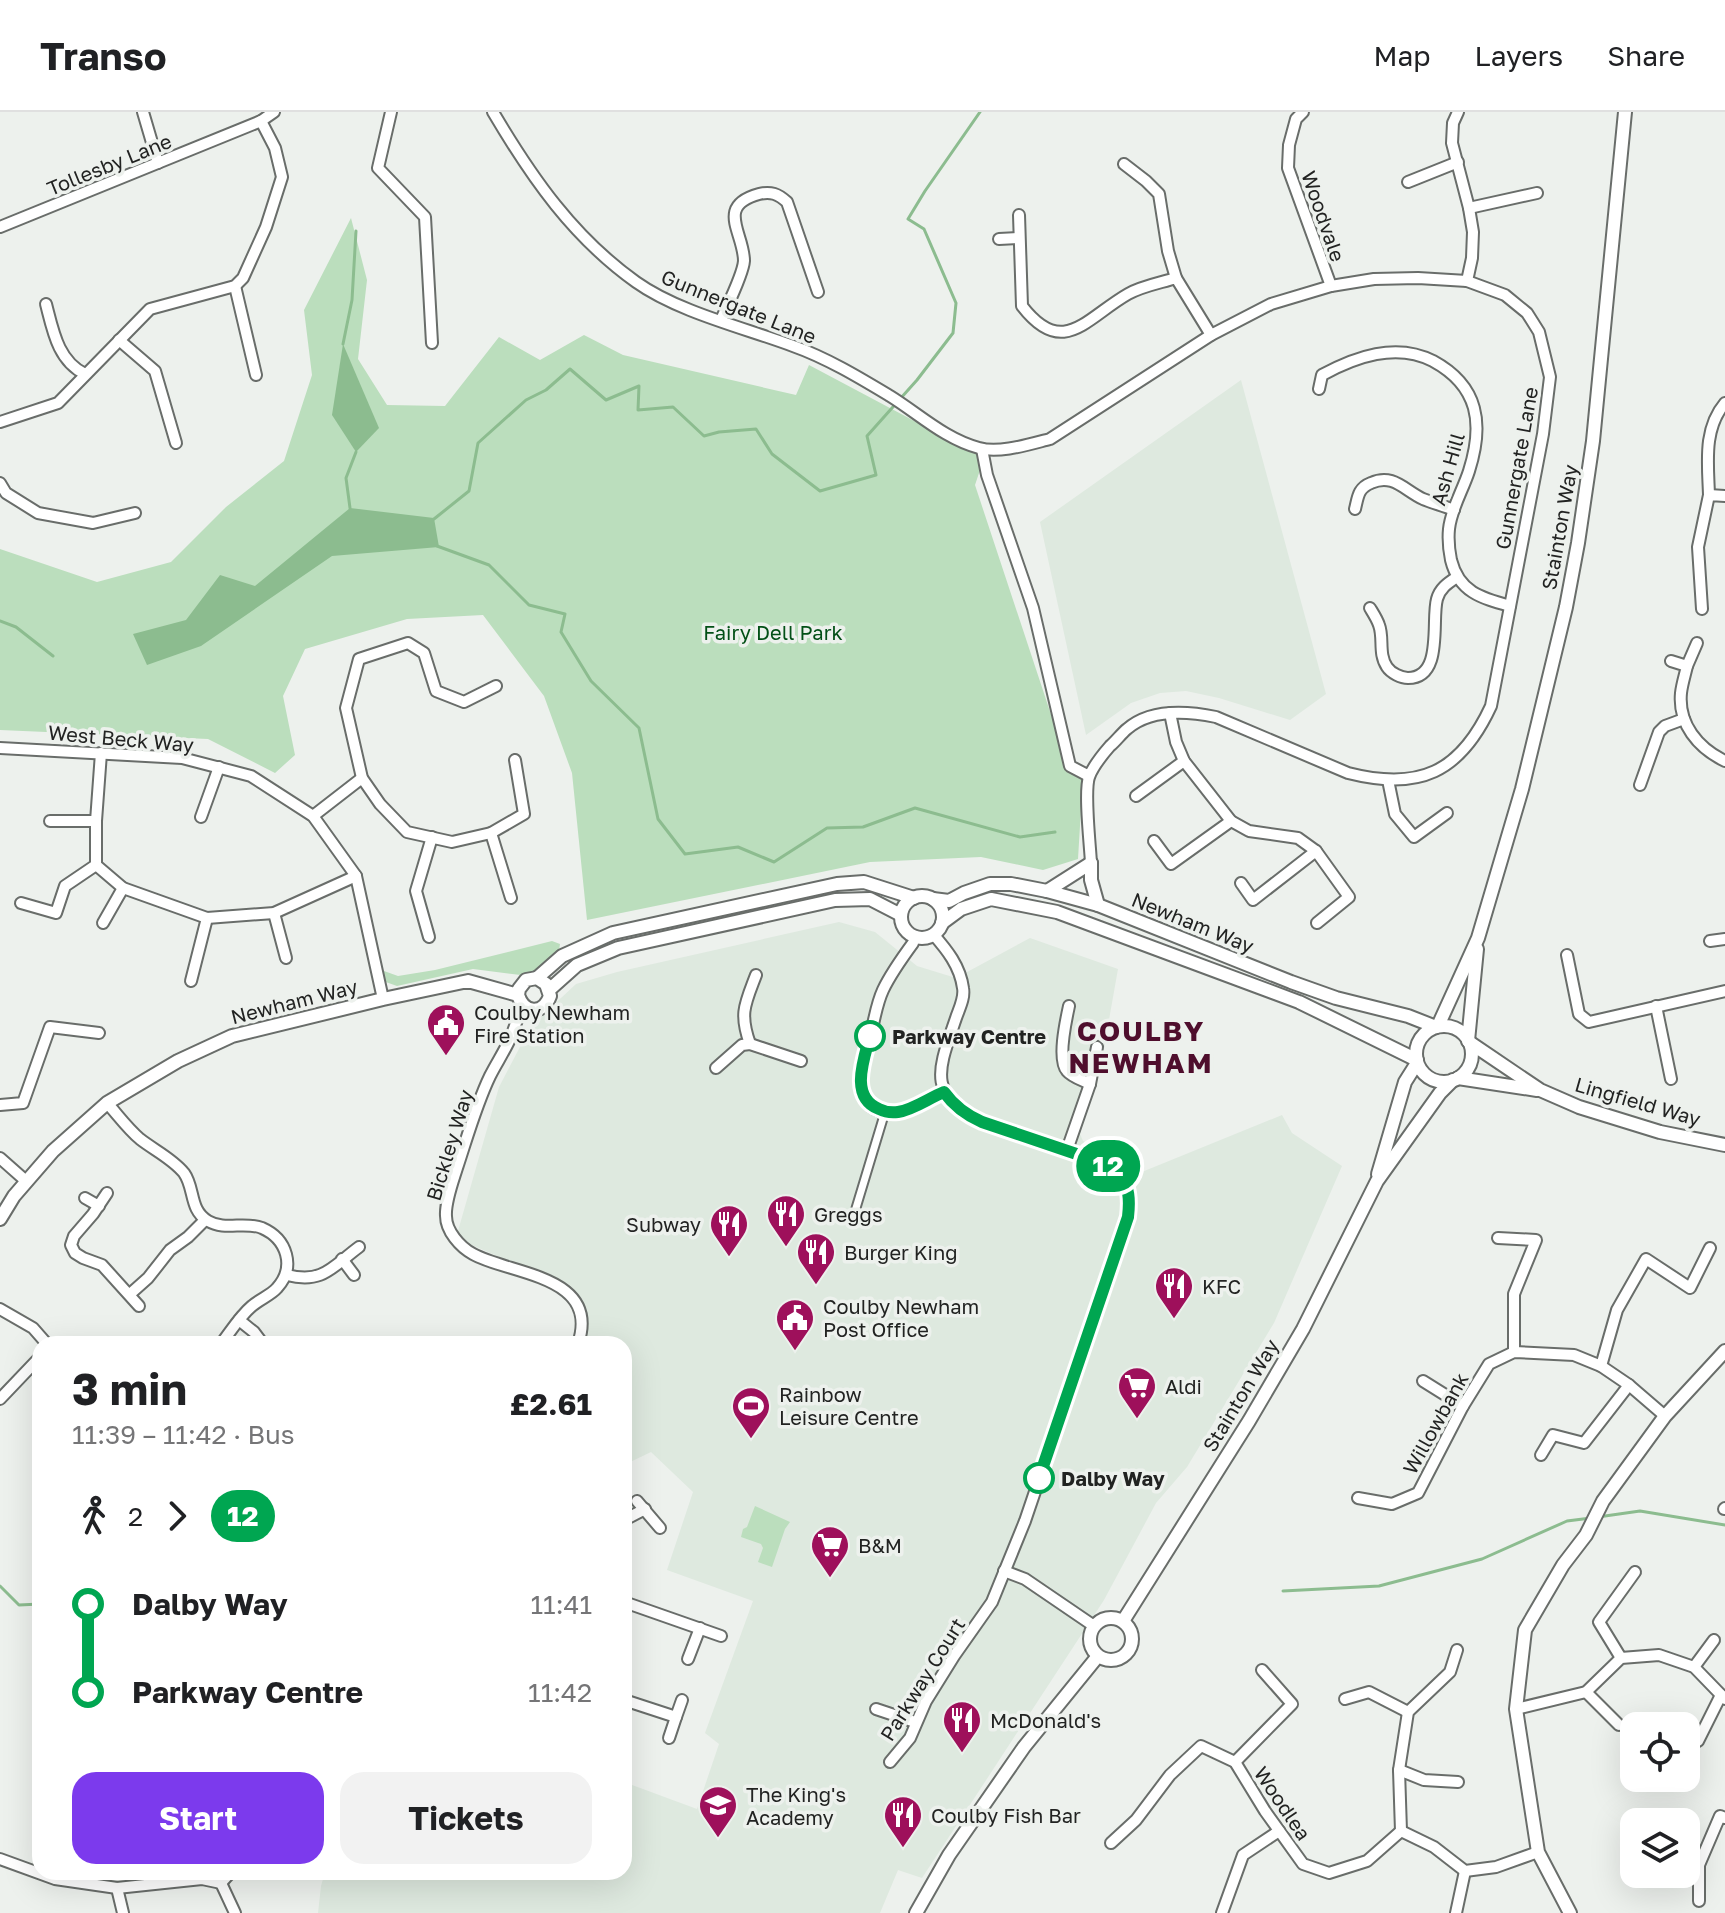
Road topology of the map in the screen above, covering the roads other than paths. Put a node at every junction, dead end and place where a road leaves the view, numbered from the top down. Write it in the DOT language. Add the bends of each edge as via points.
graph roads {
  1 [pos="143,112"];
  2 [pos="274,112"];
  3 [pos="391,112"];
  4 [pos="493,112"];
  5 [pos="1458,112"];
  6 [pos="1625,112"];
  7 [pos="1296,114"];
  8 [pos="261,121"];
  9 [pos="1458,162"];
  10 [pos="158,163"];
  11 [pos="1124,164"];
  12 [pos="1408,182"];
  13 [pos="1537,193"];
  14 [pos="1469,208"];
  15 [pos="1019,215"];
  16 [pos="0,227"];
  17 [pos="1019,238"];
  18 [pos="999,239"];
  19 [pos="1176,278"];
  20 [pos="1467,281"];
  21 [pos="235,286"];
  22 [pos="1331,286"];
  23 [pos="818,292"];
  24 [pos="46,304"];
  25 [pos="721,320"];
  26 [pos="1211,335"];
  27 [pos="119,340"];
  28 [pos="432,343"];
  29 [pos="85,374"];
  30 [pos="256,375"];
  31 [pos="1319,389"];
  32 [pos="1725,403"];
  33 [pos="0,422"];
  34 [pos="176,443"];
  35 [pos="982,449"];
  36 [pos="0,483"];
  37 [pos="1709,495"];
  38 [pos="1725,496"];
  39 [pos="1355,509"];
  40 [pos="1454,510"];
  41 [pos="135,513"];
  42 [pos="1457,577"];
  43 [pos="1510,606"];
  44 [pos="1370,608"];
  45 [pos="1702,609"];
  46 [pos="1697,643"];
  47 [pos="1671,661"];
  48 [pos="1687,666"];
  49 [pos="496,686"];
  50 [pos="1170,713"];
  51 [pos="1684,719"];
  52 [pos="0,748"];
  53 [pos="101,753"];
  54 [pos="515,760"];
  55 [pos="1184,761"];
  56 [pos="1725,761"];
  57 [pos="219,767"];
  58 [pos="1089,776"];
  59 [pos="362,778"];
  60 [pos="1388,780"];
  61 [pos="1640,785"];
  62 [pos="1136,796"];
  63 [pos="1447,813"];
  64 [pos="313,816"];
  65 [pos="201,817"];
  66 [pos="50,821"];
  67 [pos="96,821"];
  68 [pos="1231,821"];
  69 [pos="491,833"];
  70 [pos="432,837"];
  71 [pos="1154,841"];
  72 [pos="1316,851"];
  73 [pos="1091,863"];
  74 [pos="96,865"];
  75 [pos="356,876"];
  76 [pos="1241,883"];
  77 [pos="123,888"];
  78 [pos="1047,891"];
  79 [pos="511,898"];
  80 [pos="914,898"];
  81 [pos="933,899"];
  82 [pos="21,903"];
  83 [pos="1098,905"];
  84 [pos="274,913"];
  85 [pos="901,915"];
  86 [pos="207,918"];
  87 [pos="103,923"];
  88 [pos="942,923"];
  89 [pos="1317,923"];
  90 [pos="933,934"];
  91 [pos="429,937"];
  92 [pos="1478,938"];
  93 [pos="1725,939"];
  94 [pos="1710,941"];
  95 [pos="913,943"];
  96 [pos="1567,955"];
  97 [pos="286,958"];
  98 [pos="756,975"];
  99 [pos="537,978"];
  100 [pos="191,981"];
  101 [pos="549,990"];
  102 [pos="1725,991"];
  103 [pos="383,999"];
  104 [pos="520,999"];
  105 [pos="1069,1006"];
  106 [pos="1656,1006"];
  107 [pos="1437,1027"];
  108 [pos="99,1033"];
  109 [pos="1469,1041"];
  110 [pos="750,1044"];
  111 [pos="1097,1047"];
  112 [pos="801,1061"];
  113 [pos="1417,1062"];
  114 [pos="716,1068"];
  115 [pos="1456,1079"];
  116 [pos="1671,1079"];
  117 [pos="1090,1084"];
  118 [pos="1540,1090"];
  119 [pos="944,1092"];
  120 [pos="107,1103"];
  121 [pos="0,1105"];
  122 [pos="885,1112"];
  123 [pos="1725,1145"];
  124 [pos="1067,1150"];
  125 [pos="0,1158"];
  126 [pos="26,1181"];
  127 [pos="1377,1181"];
  128 [pos="107,1193"];
  129 [pos="85,1198"];
  130 [pos="99,1206"];
  131 [pos="856,1208"];
  132 [pos="0,1219"];
  133 [pos="205,1220"];
  134 [pos="1498,1238"];
  135 [pos="359,1247"];
  136 [pos="1710,1248"];
  137 [pos="342,1259"];
  138 [pos="287,1275"];
  139 [pos="354,1275"];
  140 [pos="130,1294"];
  141 [pos="139,1306"];
  142 [pos="0,1309"];
  143 [pos="239,1320"];
  144 [pos="40,1336"];
  145 [pos="227,1336"];
  146 [pos="257,1336"];
  147 [pos="579,1336"];
  148 [pos="1514,1352"];
  149 [pos="1724,1354"];
  150 [pos="32,1365"];
  151 [pos="1601,1366"];
  152 [pos="1423,1381"];
  153 [pos="1629,1385"];
  154 [pos="0,1399"];
  155 [pos="1463,1406"];
  156 [pos="1665,1416"];
  157 [pos="1541,1455"];
  158 [pos="1358,1498"];
  159 [pos="632,1513"];
  160 [pos="660,1528"];
  161 [pos="1004,1571"];
  162 [pos="1635,1572"];
  163 [pos="632,1605"];
  164 [pos="1123,1621"];
  165 [pos="1094,1626"];
  166 [pos="700,1628"];
  167 [pos="721,1636"];
  168 [pos="1714,1640"];
  169 [pos="1457,1650"];
  170 [pos="1098,1656"];
  171 [pos="1621,1658"];
  172 [pos="688,1659"];
  173 [pos="1694,1667"];
  174 [pos="1262,1670"];
  175 [pos="1586,1692"];
  176 [pos="1723,1697"];
  177 [pos="1345,1699"];
  178 [pos="682,1700"];
  179 [pos="632,1703"];
  180 [pos="876,1709"];
  181 [pos="1516,1709"];
  182 [pos="1408,1712"];
  183 [pos="676,1717"];
  184 [pos="915,1722"];
  185 [pos="1619,1725"];
  186 [pos="1700,1737"];
  187 [pos="669,1738"];
  188 [pos="890,1762"];
  189 [pos="1235,1762"];
  190 [pos="1399,1770"];
  191 [pos="1458,1782"];
  192 [pos="1725,1818"];
  193 [pos="1279,1831"];
  194 [pos="1401,1831"];
  195 [pos="1111,1843"];
  196 [pos="1538,1852"];
  197 [pos="0,1859"];
  198 [pos="32,1869"];
  199 [pos="1465,1871"];
  200 [pos="77,1880"];
  201 [pos="193,1880"];
  202 [pos="207,1880"];
  203 [pos="224,1880"];
  204 [pos="221,1883"];
  205 [pos="117,1888"];
  206 [pos="1699,1901"];
  207 [pos="123,1913"];
  208 [pos="235,1913"];
  209 [pos="916,1913"];
  210 [pos="1222,1913"];
  211 [pos="1456,1913"];
  212 [pos="1570,1913"];
  1 -- 10 [label="street"];
  2 -- 8 [label="street, Tollesby Lane"];
  3 -- 28 [label="street" via="378,168 425,217"];
  4 -- 25 [label="street, Gunnergate Lane" via="535,180 577,231 638,284"];
  5 -- 9 [label="street" via="1452,143"];
  6 -- 92 [label="street, Stainton Way" via="1605,339 1578,543 1522,789"];
  7 -- 22 [label="street, Woodvale" via="1288,168"];
  8 -- 10 [label="street, Tollesby Lane"];
  8 -- 21 [label="street" via="282,177 266,227"];
  9 -- 12 [label="street"];
  9 -- 14 [label="street"];
  10 -- 16 [label="street, Tollesby Lane"];
  11 -- 19 [label="street" via="1159,194"];
  13 -- 14 [label="street"];
  14 -- 20 [label="street" via="1473,232"];
  15 -- 17 [label="street"];
  17 -- 18 [label="street"];
  17 -- 19 [label="street" via="1022,306 1054,332 1078,328 1131,292"];
  19 -- 26 [label="street"];
  20 -- 22 [label="street, Gunnergate Lane" via="1374,279"];
  20 -- 43 [label="street, Gunnergate Lane" via="1505,295 1527,313 1539,332 1550,377"];
  21 -- 27 [label="street" via="150,309"];
  21 -- 30 [label="street"];
  22 -- 26 [label="street, Gunnergate Lane" via="1271,304"];
  23 -- 25 [label="street" via="787,202 769,192 755,195 736,207 744,259"];
  24 -- 29 [label="street" via="59,350"];
  25 -- 35 [label="street, Gunnergate Lane" via="797,347 887,395 949,437"];
  26 -- 35 [label="street, Gunnergate Lane" via="1050,439"];
  27 -- 29 [label="street"];
  27 -- 34 [label="street" via="155,371"];
  29 -- 33 [label="street" via="58,403"];
  31 -- 40 [label="street, Ash Hill" via="1322,375 1386,352 1430,359 1452,373 1469,392 1477,416 1477,440"];
  32 -- 37 [label="street" via="1710,431"];
  35 -- 58 [label="street" via="1033,608 1070,766"];
  36 -- 41 [label="street" via="6,493 38,513 93,523"];
  37 -- 38 [label="street"];
  37 -- 45 [label="street" via="1698,547"];
  39 -- 40 [label="street" via="1359,492 1381,479"];
  40 -- 42 [label="street, Ash Hill" via="1449,546"];
  42 -- 43 [label="street" via="1467,590"];
  42 -- 44 [label="street" via="1437,595 1434,652 1419,676 1407,678 1387,667 1380,626"];
  43 -- 60 [label="street, Gunnergate Lane" via="1491,706 1479,731 1455,759 1430,773"];
  46 -- 48 [label="street"];
  47 -- 48 [label="street"];
  48 -- 51 [label="street" via="1681,694"];
  49 -- 59 [label="street" via="464,702 436,691 424,653 408,643 359,659 346,708"];
  50 -- 55 [label="street"];
  50 -- 58 [label="street, Gunnergate Lane" via="1128,727"];
  50 -- 60 [label="street, Gunnergate Lane" via="1216,717 1348,773"];
  51 -- 56 [label="street" via="1698,743"];
  51 -- 61 [label="street" via="1659,732"];
  52 -- 53 [label="street, West Beck Way"];
  53 -- 57 [label="street, West Beck Way" via="182,758"];
  53 -- 67 [label="street"];
  54 -- 69 [label="street" via="524,814"];
  55 -- 62 [label="street"];
  55 -- 68 [label="street"];
  57 -- 64 [label="street, West Beck Way" via="251,776"];
  57 -- 65 [label="street"];
  58 -- 73 [label="street"];
  59 -- 64 [label="street"];
  59 -- 70 [label="street" via="407,832"];
  60 -- 63 [label="street" via="1395,814 1414,837"];
  64 -- 75 [label="street, West Beck Way"];
  66 -- 67 [label="street"];
  67 -- 74 [label="street"];
  68 -- 71 [label="street" via="1171,864"];
  68 -- 72 [label="street" via="1249,831 1298,838"];
  69 -- 70 [label="street" via="452,842"];
  69 -- 79 [label="street"];
  70 -- 91 [label="street" via="416,891"];
  72 -- 76 [label="street" via="1253,900"];
  72 -- 89 [label="street" via="1349,897"];
  73 -- 78 [label="street"];
  73 -- 83 [label="street"];
  74 -- 77 [label="street"];
  74 -- 82 [label="street" via="65,886 56,913"];
  75 -- 84 [label="street"];
  75 -- 103 [label="street, West Beck Way"];
  77 -- 86 [label="street"];
  77 -- 87 [label="street"];
  78 -- 81 [label="street, Newham Way" via="990,884 949,901"];
  78 -- 83 [label="street, Newham Way"];
  80 -- 81 [label="street, Newham Way"];
  80 -- 85 [label="street"];
  80 -- 99 [label="street, Newham Way" via="864,882 822,887 613,933 562,956"];
  81 -- 88 [label="street" via="942,911"];
  83 -- 107 [label="street, Newham Way" via="1336,998"];
  84 -- 86 [label="street"];
  84 -- 97 [label="street"];
  85 -- 90 [label="street" via="914,936"];
  85 -- 101 [label="street" via="870,899 835,900 618,948 577,965"];
  86 -- 100 [label="street"];
  88 -- 90 [label="street, Newham Way"];
  88 -- 113 [label="street, Newham Way" via="961,909 991,899 1057,912 1299,1002"];
  90 -- 119 [label="street" via="953,957 964,990 942,1058"];
  92 -- 107 [label="street, Stainton Way"];
  92 -- 109 [label="street, Stainton Way"];
  93 -- 94 [label="street"];
  95 -- 122 [label="street" via="882,992 861,1072 865,1098"];
  96 -- 106 [label="street" via="1579,1014 1589,1022"];
  98 -- 110 [label="street" via="743,1008"];
  99 -- 101 [label="street"];
  99 -- 104 [label="street, Newham Way" via="526,980"];
  101 -- 104 [label="street" via="542,1008 531,1010"];
  102 -- 106 [label="street"];
  103 -- 104 [label="street, Newham Way" via="468,981"];
  103 -- 120 [label="street, Newham Way" via="232,1036"];
  104 -- 147 [label="street, Bickley Way" via="510,1037 465,1142 446,1216 451,1232 473,1254 552,1281 567,1293 582,1321"];
  105 -- 117 [label="street" via="1063,1066"];
  106 -- 116 [label="street"];
  107 -- 109 [label="street" via="1455,1028"];
  107 -- 113 [label="street" via="1422,1036"];
  108 -- 121 [label="street" via="50,1027 23,1103"];
  109 -- 115 [label="street" via="1469,1066"];
  109 -- 118 [label="street, Lingfield Way"];
  110 -- 112 [label="street"];
  110 -- 114 [label="street"];
  111 -- 117 [label="street"];
  113 -- 115 [label="street" via="1436,1080"];
  113 -- 127 [label="street, Stainton Way" via="1405,1082"];
  115 -- 118 [label="street, Lingfield Way"];
  115 -- 127 [label="street, Stainton Way" via="1440,1093"];
  117 -- 124 [label="street"];
  118 -- 123 [label="street, Lingfield Way" via="1609,1117"];
  119 -- 122 [label="street" via="902,1112"];
  119 -- 124 [label="street" via="967,1115"];
  120 -- 126 [label="street, Newham Way"];
  120 -- 133 [label="street" via="130,1130 182,1170"];
  122 -- 131 [label="street"];
  124 -- 161 [label="street" via="1116,1171 1126,1183 1128,1217"];
  125 -- 126 [label="street"];
  126 -- 132 [label="street, Newham Way"];
  127 -- 164 [label="street, Stainton Way" via="1303,1329"];
  128 -- 130 [label="street"];
  129 -- 130 [label="street"];
  130 -- 140 [label="street" via="71,1245 75,1253 102,1265"];
  133 -- 138 [label="street" via="265,1229 285,1249"];
  133 -- 140 [label="street"];
  134 -- 148 [label="street" via="1536,1240 1514,1294"];
  135 -- 137 [label="street"];
  136 -- 151 [label="street" via="1690,1288 1646,1259 1617,1310"];
  137 -- 138 [label="street" via="319,1277"];
  137 -- 139 [label="street"];
  138 -- 143 [label="street"];
  140 -- 141 [label="street"];
  142 -- 144 [label="street"];
  143 -- 145 [label="street"];
  143 -- 146 [label="street"];
  148 -- 151 [label="street" via="1574,1355"];
  148 -- 155 [label="street, Willowbank" via="1489,1364"];
  149 -- 156 [label="street"];
  150 -- 154 [label="street"];
  151 -- 153 [label="street"];
  152 -- 155 [label="street"];
  153 -- 156 [label="street"];
  153 -- 157 [label="street" via="1584,1443 1553,1435"];
  155 -- 158 [label="street, Willowbank" via="1418,1493 1392,1504"];
  156 -- 181 [label="street" via="1603,1501 1525,1630"];
  159 -- 160 [label="street" via="641,1505"];
  161 -- 165 [label="street" via="1025,1579"];
  161 -- 184 [label="street, Parkway Court" via="992,1602"];
  162 -- 171 [label="street" via="1599,1622"];
  163 -- 166 [label="street"];
  164 -- 165 [label="street" via="1111,1617"];
  164 -- 170 [label="street" via="1132,1633 1126,1654 1112,1660"];
  165 -- 170 [label="street" via="1090,1641"];
  166 -- 167 [label="street"];
  166 -- 172 [label="street"];
  168 -- 173 [label="street"];
  169 -- 182 [label="street" via="1450,1672"];
  170 -- 209 [label="street" via="1016,1759"];
  171 -- 173 [label="street" via="1659,1655"];
  171 -- 175 [label="street"];
  173 -- 176 [label="street"];
  174 -- 189 [label="street" via="1292,1704"];
  175 -- 181 [label="street"];
  175 -- 185 [label="street"];
  176 -- 186 [label="street"];
  177 -- 182 [label="street" via="1369,1692"];
  178 -- 183 [label="street"];
  179 -- 183 [label="street"];
  180 -- 184 [label="street"];
  181 -- 196 [label="street"];
  182 -- 190 [label="street"];
  183 -- 187 [label="street"];
  184 -- 188 [label="street, Parkway Court" via="910,1738"];
  189 -- 193 [label="street, Woodlea"];
  189 -- 195 [label="street, Woodlea" via="1201,1746"];
  190 -- 191 [label="street" via="1424,1780"];
  190 -- 194 [label="street"];
  192 -- 206 [label="street" via="1720,1816 1699,1865"];
  193 -- 194 [label="street, Woodlea" via="1303,1864 1329,1873 1367,1861"];
  193 -- 210 [label="street" via="1243,1855"];
  194 -- 199 [label="street"];
  196 -- 199 [label="street"];
  196 -- 212 [label="street"];
  197 -- 198 [label="street"];
  199 -- 211 [label="street"];
  200 -- 205 [label="street"];
  201 -- 205 [label="street"];
  202 -- 204 [label="street"];
  203 -- 204 [label="street"];
  204 -- 208 [label="street"];
  205 -- 207 [label="street"];
}
